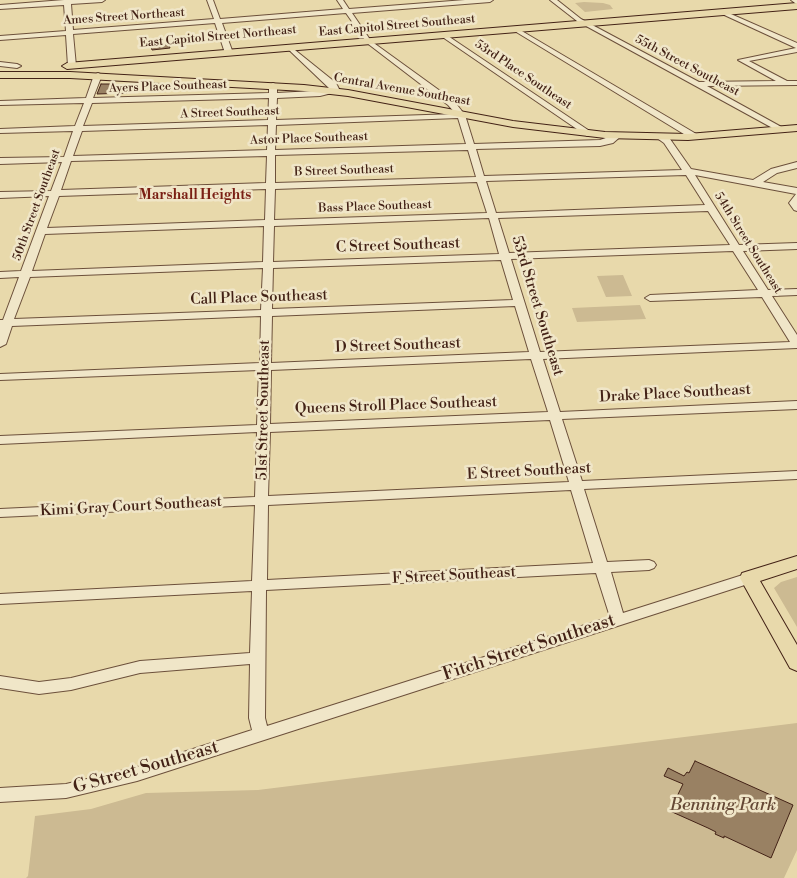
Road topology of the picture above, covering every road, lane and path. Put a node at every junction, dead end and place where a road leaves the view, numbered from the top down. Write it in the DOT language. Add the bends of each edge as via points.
graph roads {
  1 [pos="102,0"];
  2 [pos="210,0"];
  3 [pos="340,0"];
  4 [pos="490,0"];
  5 [pos="553,0"];
  6 [pos="67,1"];
  7 [pos="796,3"];
  8 [pos="0,7"];
  9 [pos="347,11"];
  10 [pos="722,12"];
  11 [pos="218,21"];
  12 [pos="582,22"];
  13 [pos="515,29"];
  14 [pos="69,32"];
  15 [pos="443,35"];
  16 [pos="0,38"];
  17 [pos="367,40"];
  18 [pos="797,46"];
  19 [pos="290,48"];
  20 [pos="797,50"];
  21 [pos="229,51"];
  22 [pos="72,64"];
  23 [pos="56,65"];
  24 [pos="0,66"];
  25 [pos="0,74"];
  26 [pos="94,75"];
  27 [pos="786,83"];
  28 [pos="797,83"];
  29 [pos="696,84"];
  30 [pos="797,89"];
  31 [pos="272,90"];
  32 [pos="336,92"];
  33 [pos="87,100"];
  34 [pos="0,103"];
  35 [pos="461,114"];
  36 [pos="272,123"];
  37 [pos="77,128"];
  38 [pos="797,128"];
  39 [pos="781,130"];
  40 [pos="0,131"];
  41 [pos="590,134"];
  42 [pos="616,136"];
  43 [pos="694,137"];
  44 [pos="661,138"];
  45 [pos="681,138"];
  46 [pos="471,147"];
  47 [pos="271,152"];
  48 [pos="678,156"];
  49 [pos="66,159"];
  50 [pos="0,161"];
  51 [pos="797,165"];
  52 [pos="688,172"];
  53 [pos="481,179"];
  54 [pos="755,184"];
  55 [pos="270,186"];
  56 [pos="797,191"];
  57 [pos="54,194"];
  58 [pos="0,195"];
  59 [pos="797,196"];
  60 [pos="711,208"];
  61 [pos="797,208"];
  62 [pos="492,216"];
  63 [pos="269,223"];
  64 [pos="40,231"];
  65 [pos="797,246"];
  66 [pos="736,248"];
  67 [pos="505,257"];
  68 [pos="268,265"];
  69 [pos="25,274"];
  70 [pos="0,275"];
  71 [pos="797,292"];
  72 [pos="765,293"];
  73 [pos="650,298"];
  74 [pos="520,303"];
  75 [pos="267,312"];
  76 [pos="4,323"];
  77 [pos="0,344"];
  78 [pos="797,345"];
  79 [pos="535,356"];
  80 [pos="265,366"];
  81 [pos="0,377"];
  82 [pos="797,405"];
  83 [pos="554,416"];
  84 [pos="264,428"];
  85 [pos="0,440"];
  86 [pos="797,475"];
  87 [pos="575,486"];
  88 [pos="262,501"];
  89 [pos="0,513"];
  90 [pos="797,562"];
  91 [pos="649,565"];
  92 [pos="601,568"];
  93 [pos="749,578"];
  94 [pos="260,586"];
  95 [pos="0,599"];
  96 [pos="618,619"];
  97 [pos="258,658"];
  98 [pos="797,664"];
  99 [pos="0,682"];
  100 [pos="261,734"];
  101 [pos="0,795"];
  1 -- 6 [label="street"];
  2 -- 11 [label="street"];
  3 -- 9 [label="street, 53rd Street Southeast"];
  4 -- 9 [label="street, Ames Street Northeast"];
  5 -- 12 [label="street, 55th Street Southeast"];
  6 -- 8 [label="street"];
  6 -- 14 [label="street"];
  7 -- 10 [label="main road, East Capitol Street Southeast"];
  7 -- 12 [label="main road, East Capitol Street Northeast"];
  9 -- 11 [label="street, Ames Street Northeast"];
  9 -- 17 [label="street, 53rd Street Southeast"];
  10 -- 12 [label="main road, East Capitol Street Southeast"];
  10 -- 18 [label="street"];
  11 -- 14 [label="street, Ames Street Northeast"];
  11 -- 21 [label="street"];
  12 -- 13 [label="main road, East Capitol Street Southeast"];
  12 -- 17 [label="main road, East Capitol Street Northeast"];
  12 -- 29 [label="street, 55th Street Southeast"];
  13 -- 15 [label="main road, East Capitol Street Southeast"];
  13 -- 43 [label="street"];
  14 -- 16 [label="street, Ames Street Northeast"];
  14 -- 22 [label="street"];
  15 -- 17 [label="main road, East Capitol Street Southeast"];
  15 -- 41 [label="street, 53rd Place Southeast"];
  17 -- 19 [label="main road, East Capitol Street Southeast"];
  17 -- 21 [label="main road, East Capitol Street Northeast"];
  17 -- 35 [label="street, 53rd Street Southeast"];
  19 -- 21 [label="main road, East Capitol Street Southeast"];
  19 -- 32 [label="street" via="336,88"];
  20 -- 27 [label="street" via="742,60"];
  21 -- 22 [label="main road, East Capitol Street Southeast"];
  22 -- 23 [label="main road, East Capitol Street Southeast"];
  22 -- 26 [label="main road" via="76,71"];
  23 -- 24 [label="main road"];
  23 -- 25 [label="main road, East Capitol Street Southeast"];
  23 -- 26 [label="main road" via="74,73"];
  25 -- 26 [label="main road, Central Avenue Southeast"];
  26 -- 31 [label="main road, Central Avenue Southeast"];
  26 -- 33 [label="street, 50th Street Southeast"];
  27 -- 28 [label="street"];
  27 -- 29 [label="street"];
  27 -- 30 [label="street"];
  29 -- 39 [label="street, 55th Street Southeast"];
  31 -- 32 [label="main road, Central Avenue Southeast"];
  31 -- 33 [label="street, Ayers Place Southeast"];
  31 -- 36 [label="street, 51st Street Southeast"];
  32 -- 35 [label="main road, Central Avenue Southeast"];
  33 -- 34 [label="street, Ayers Place Southeast"];
  33 -- 37 [label="street, 50th Street Southeast"];
  35 -- 36 [label="street, A Street Southeast" via="449,118"];
  35 -- 41 [label="main road, Central Avenue Southeast"];
  35 -- 46 [label="street, 53rd Street Southeast"];
  36 -- 37 [label="street, A Street Southeast"];
  36 -- 47 [label="street, 51st Street Southeast"];
  37 -- 40 [label="street, A Street Southeast"];
  37 -- 49 [label="street, 50th Street Southeast"];
  38 -- 39 [label="main road, Central Avenue Southeast"];
  39 -- 43 [label="main road, Central Avenue Southeast"];
  41 -- 42 [label="main road, Central Avenue Southeast"];
  42 -- 44 [label="main road, Central Avenue Southeast"];
  42 -- 46 [label="street, Astor Place Southeast" via="603,142"];
  43 -- 45 [label="main road, Central Avenue Southeast"];
  44 -- 45 [label="main road, Central Avenue Southeast"];
  44 -- 48 [label="street, 54th Street Southeast"];
  45 -- 48 [label="street"];
  46 -- 47 [label="street, Astor Place Southeast"];
  46 -- 53 [label="street, 53rd Street Southeast"];
  47 -- 49 [label="street, Astor Place Southeast"];
  47 -- 55 [label="street, 51st Street Southeast"];
  48 -- 52 [label="street, 54th Street Southeast"];
  49 -- 50 [label="street, Astor Place Southeast"];
  49 -- 57 [label="street, 50th Street Southeast"];
  51 -- 54 [label="street" via="774,171"];
  52 -- 53 [label="street, B Street Southeast"];
  52 -- 54 [label="street"];
  52 -- 60 [label="street, 54th Street Southeast"];
  53 -- 55 [label="street, B Street Southeast"];
  53 -- 62 [label="street, 53rd Street Southeast"];
  54 -- 56 [label="street"];
  55 -- 57 [label="street, B Street Southeast"];
  55 -- 63 [label="street, 51st Street Southeast"];
  57 -- 58 [label="street, B Street Southeast"];
  57 -- 64 [label="street, 50th Street Southeast"];
  59 -- 61 [label="street" via="794,203"];
  60 -- 62 [label="street, Bass Place Southeast"];
  60 -- 66 [label="street, 54th Street Southeast"];
  62 -- 63 [label="street, Bass Place Southeast"];
  62 -- 67 [label="street, 53rd Street Southeast"];
  63 -- 64 [label="street, Bass Place Southeast"];
  63 -- 68 [label="street, 51st Street Southeast"];
  64 -- 69 [label="street, 50th Street Southeast"];
  65 -- 66 [label="street, C Street Southeast"];
  66 -- 67 [label="street, C Street Southeast"];
  66 -- 72 [label="street, 54th Street Southeast"];
  67 -- 68 [label="street, C Street Southeast"];
  67 -- 74 [label="street, 53rd Street Southeast"];
  68 -- 69 [label="street, C Street Southeast"];
  68 -- 75 [label="street, 51st Street Southeast"];
  69 -- 70 [label="street, C Street Southeast"];
  69 -- 76 [label="street, 50th Street Southeast"];
  71 -- 72 [label="street"];
  72 -- 73 [label="street"];
  72 -- 78 [label="street, 54th Street Southeast"];
  74 -- 75 [label="street, Call Place Southeast"];
  74 -- 79 [label="street, 53rd Street Southeast"];
  75 -- 76 [label="street, Call Place Southeast"];
  75 -- 80 [label="street, 51st Street Southeast"];
  76 -- 77 [label="street, 50th Street Southeast"];
  78 -- 79 [label="street, D Street Southeast"];
  79 -- 80 [label="street, D Street Southeast"];
  79 -- 83 [label="street, 53rd Street Southeast"];
  80 -- 81 [label="street, D Street Southeast"];
  80 -- 84 [label="street, 51st Street Southeast"];
  82 -- 83 [label="street, Drake Place Southeast"];
  83 -- 84 [label="street, Queens Stroll Place Southeast"];
  83 -- 87 [label="street, 53rd Street Southeast"];
  84 -- 85 [label="street, Queens Stroll Place Southeast"];
  84 -- 88 [label="street, 51st Street Southeast"];
  86 -- 87 [label="street, E Street Southeast"];
  87 -- 88 [label="street, E Street Southeast"];
  87 -- 92 [label="street, 53rd Street Southeast"];
  88 -- 89 [label="street, Kimi Gray Court Southeast"];
  88 -- 94 [label="street, 51st Street Southeast"];
  90 -- 93 [label="main road, Fitch Street Southeast"];
  91 -- 92 [label="street, F Street Southeast"];
  92 -- 94 [label="street, F Street Southeast"];
  92 -- 96 [label="street, 53rd Street Southeast"];
  93 -- 96 [label="street, Fitch Street Southeast"];
  93 -- 98 [label="main road"];
  94 -- 95 [label="street"];
  94 -- 97 [label="street, 51st Street Southeast"];
  96 -- 100 [label="street, Fitch Street Southeast"];
  97 -- 99 [label="street" via="140,667 71,684 39,688"];
  97 -- 100 [label="street, 51st Street Southeast" via="257,718"];
  100 -- 101 [label="street, G Street Southeast" via="92,786 52,793"];
}
